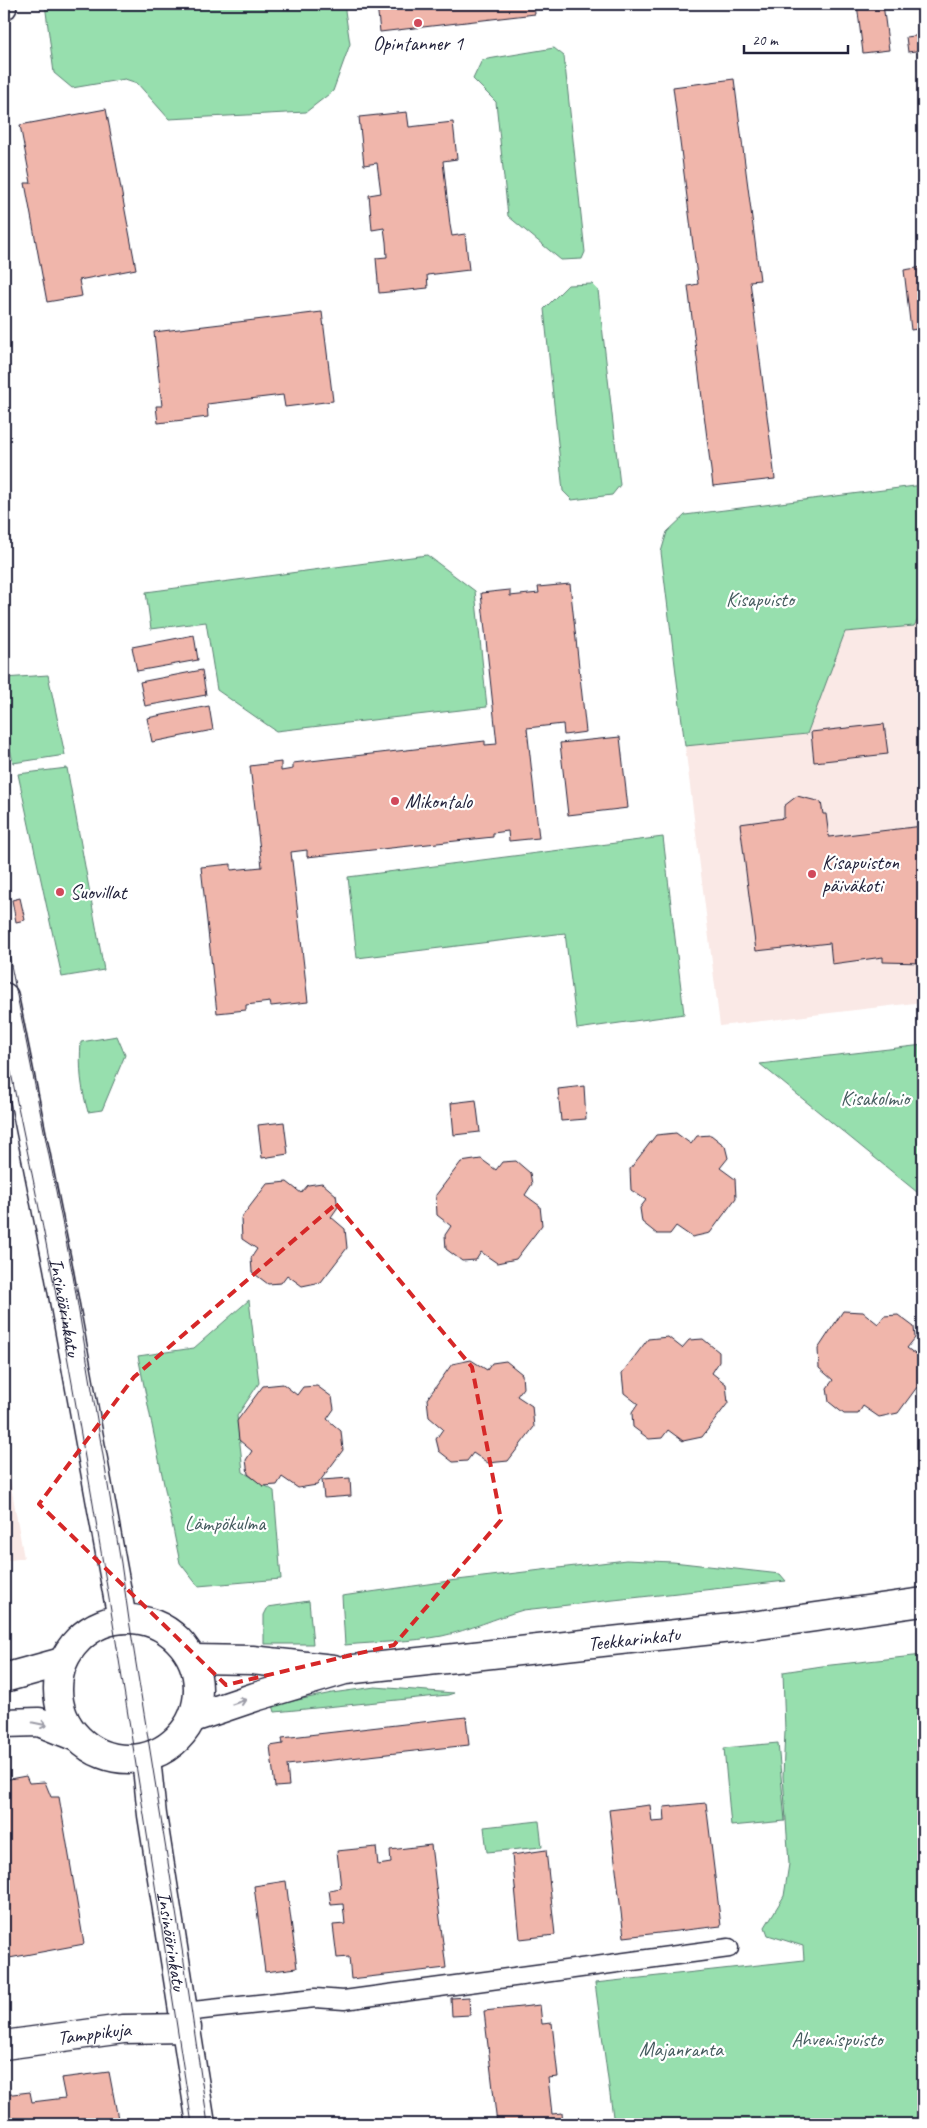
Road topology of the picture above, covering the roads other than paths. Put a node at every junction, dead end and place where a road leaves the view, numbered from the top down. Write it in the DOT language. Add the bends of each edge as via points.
graph roads {
  1 [pos="4,997"];
  2 [pos="923,1602"];
  3 [pos="122,1619"];
  4 [pos="192,1659"];
  5 [pos="62,1662"];
  6 [pos="345,1670"];
  7 [pos="4,1678"];
  8 [pos="193,1718"];
  9 [pos="4,1723"];
  10 [pos="74,1736"];
  11 [pos="146,1758"];
  12 [pos="729,1948"];
  13 [pos="186,2020"];
  14 [pos="4,2045"];
  15 [pos="201,2124"];
  1 -- 3 [label="street, Insinöörinkatu" via="62,1286"];
  2 -- 6 [label="street, Teekkarinkatu" via="759,1624"];
  3 -- 4 [label="street" via="151,1622 176,1636"];
  3 -- 5 [label="street" via="98,1625 76,1640"];
  4 -- 6 [label="street, Teekkarinkatu" via="252,1660"];
  4 -- 8 [label="street" via="196,1696"];
  5 -- 7 [label="street"];
  5 -- 10 [label="street" via="62,1710"];
  8 -- 6 [label="street, Teekkarinkatu, one-way" via="254,1696"];
  8 -- 11 [label="street" via="174,1744"];
  9 -- 10 [label="street, one-way" via="39,1722"];
  10 -- 11 [label="street" via="95,1752 120,1760"];
  11 -- 13 [label="street, Insinöörinkatu" via="152,1815"];
  12 -- 13 [label="lane" via="344,2000 315,1998"];
  13 -- 14 [label="street, Tamppikuja"];
  13 -- 15 [label="street, Insinöörinkatu"];
}
